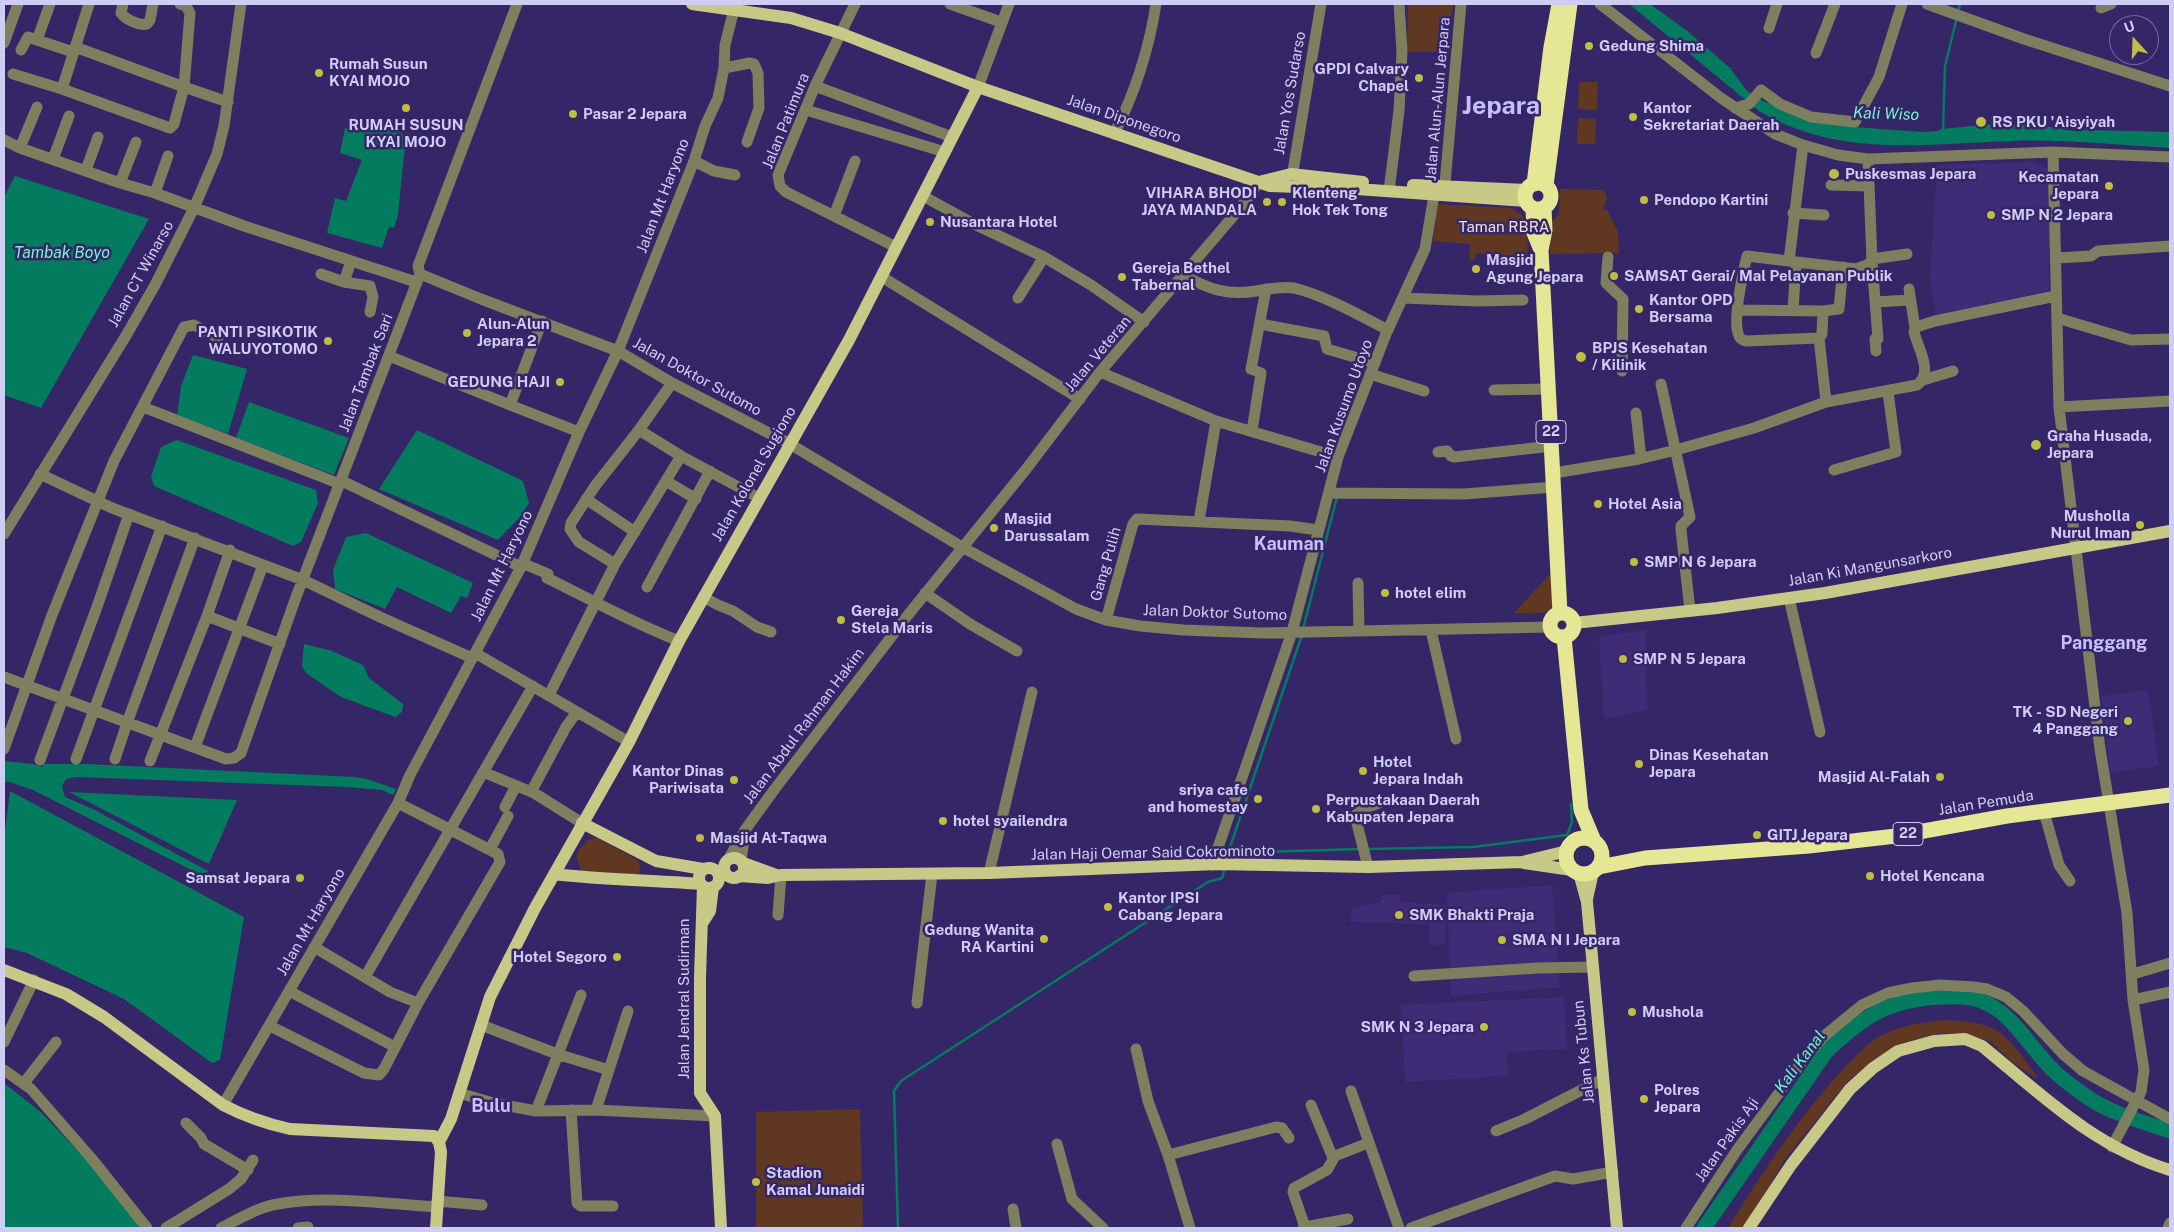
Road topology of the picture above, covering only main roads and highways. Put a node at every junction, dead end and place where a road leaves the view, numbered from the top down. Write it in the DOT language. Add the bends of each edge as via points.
graph roads {
  1 [pos="692,4"];
  2 [pos="1559,4"];
  3 [pos="1570,4"];
  4 [pos="709,5"];
  5 [pos="978,86"];
  6 [pos="1535,196"];
  7 [pos="2170,531"];
  8 [pos="1560,614"];
  9 [pos="1574,623"];
  10 [pos="1564,637"];
  11 [pos="2170,795"];
  12 [pos="1581,810"];
  13 [pos="582,824"];
  14 [pos="1569,847"];
  15 [pos="727,861"];
  16 [pos="656,862"];
  17 [pos="742,862"];
  18 [pos="1522,862"];
  19 [pos="1590,863"];
  20 [pos="707,868"];
  21 [pos="554,874"];
  22 [pos="780,876"];
  23 [pos="653,880"];
  24 [pos="717,882"];
  25 [pos="4,970"];
  26 [pos="439,1142"];
  27 [pos="2170,1170"];
  28 [pos="436,1228"];
  29 [pos="721,1228"];
  30 [pos="1617,1228"];
  31 [pos="1749,1228"];
  1 -- 4 [label="main road, Jalan Diponegoro"];
  2 -- 6 [label="highway, 22"];
  3 -- 6 [label="highway, 22"];
  4 -- 5 [label="main road, Jalan Diponegoro" via="791,18 840,33"];
  5 -- 6 [label="main road, Jalan Diponegoro" via="1259,182 1291,181 1441,193"];
  5 -- 13 [label="main road, Jalan Kolonel Sugiono" via="882,277 679,641 630,742"];
  6 -- 8 [label="highway, 22" via="1545,230 1541,250"];
  7 -- 9 [label="main road, Jalan Ki Mangunsarkoro" via="1789,598"];
  8 -- 9 [label="highway" via="1569,616"];
  8 -- 10 [label="highway" via="1553,618 1550,627 1555,635"];
  9 -- 10 [label="highway" via="1572,632"];
  10 -- 12 [label="highway"];
  11 -- 19 [label="highway, Jalan Pemuda / 22" via="2007,816 1896,836"];
  12 -- 14 [label="highway"];
  12 -- 19 [label="highway"];
  13 -- 16 [label="main road"];
  13 -- 21 [label="main road, Jalan Kolonel Sugiono"];
  14 -- 18 [label="main road, Jalan Haji Oemar Said Cokrominoto"];
  14 -- 19 [label="highway" via="1568,864"];
  14 -- 19 [label="highway, 22" via="1582,838"];
  15 -- 17 [label="main road" via="736,858"];
  15 -- 20 [label="main road"];
  15 -- 24 [label="main road" via="725,872"];
  16 -- 20 [label="main road"];
  16 -- 23 [label="main road"];
  17 -- 22 [label="main road"];
  17 -- 24 [label="main road" via="744,868"];
  18 -- 19 [label="main road"];
  18 -- 22 [label="main road, Jalan Haji Oemar Said Cokrominoto" via="1365,855 1234,865 990,874"];
  19 -- 30 [label="main road, Jalan Ks Tubun" via="1587,902"];
  20 -- 24 [label="main road" via="718,872"];
  20 -- 24 [label="main road" via="699,874"];
  21 -- 23 [label="main road, Jalan Haji Oemar Said Cokrominoto" via="626,881"];
  21 -- 26 [label="main road" via="490,997 451,1119"];
  22 -- 24 [label="main road, Jalan Haji Oemar Said Cokrominoto"];
  23 -- 24 [label="main road, Jalan Haji Oemar Said Cokrominoto"];
  24 -- 29 [label="main road, Jalan Jendral Sudirman" via="702,922 700,1093 715,1116"];
  25 -- 26 [label="main road" via="66,994 104,1016 223,1105 269,1124 290,1129 431,1135"];
  26 -- 28 [label="main road" via="441,1165"];
  27 -- 31 [label="main road" via="2137,1159 2065,1115 1982,1046 1965,1039 1934,1041 1898,1052 1857,1082 1791,1165"];
}
